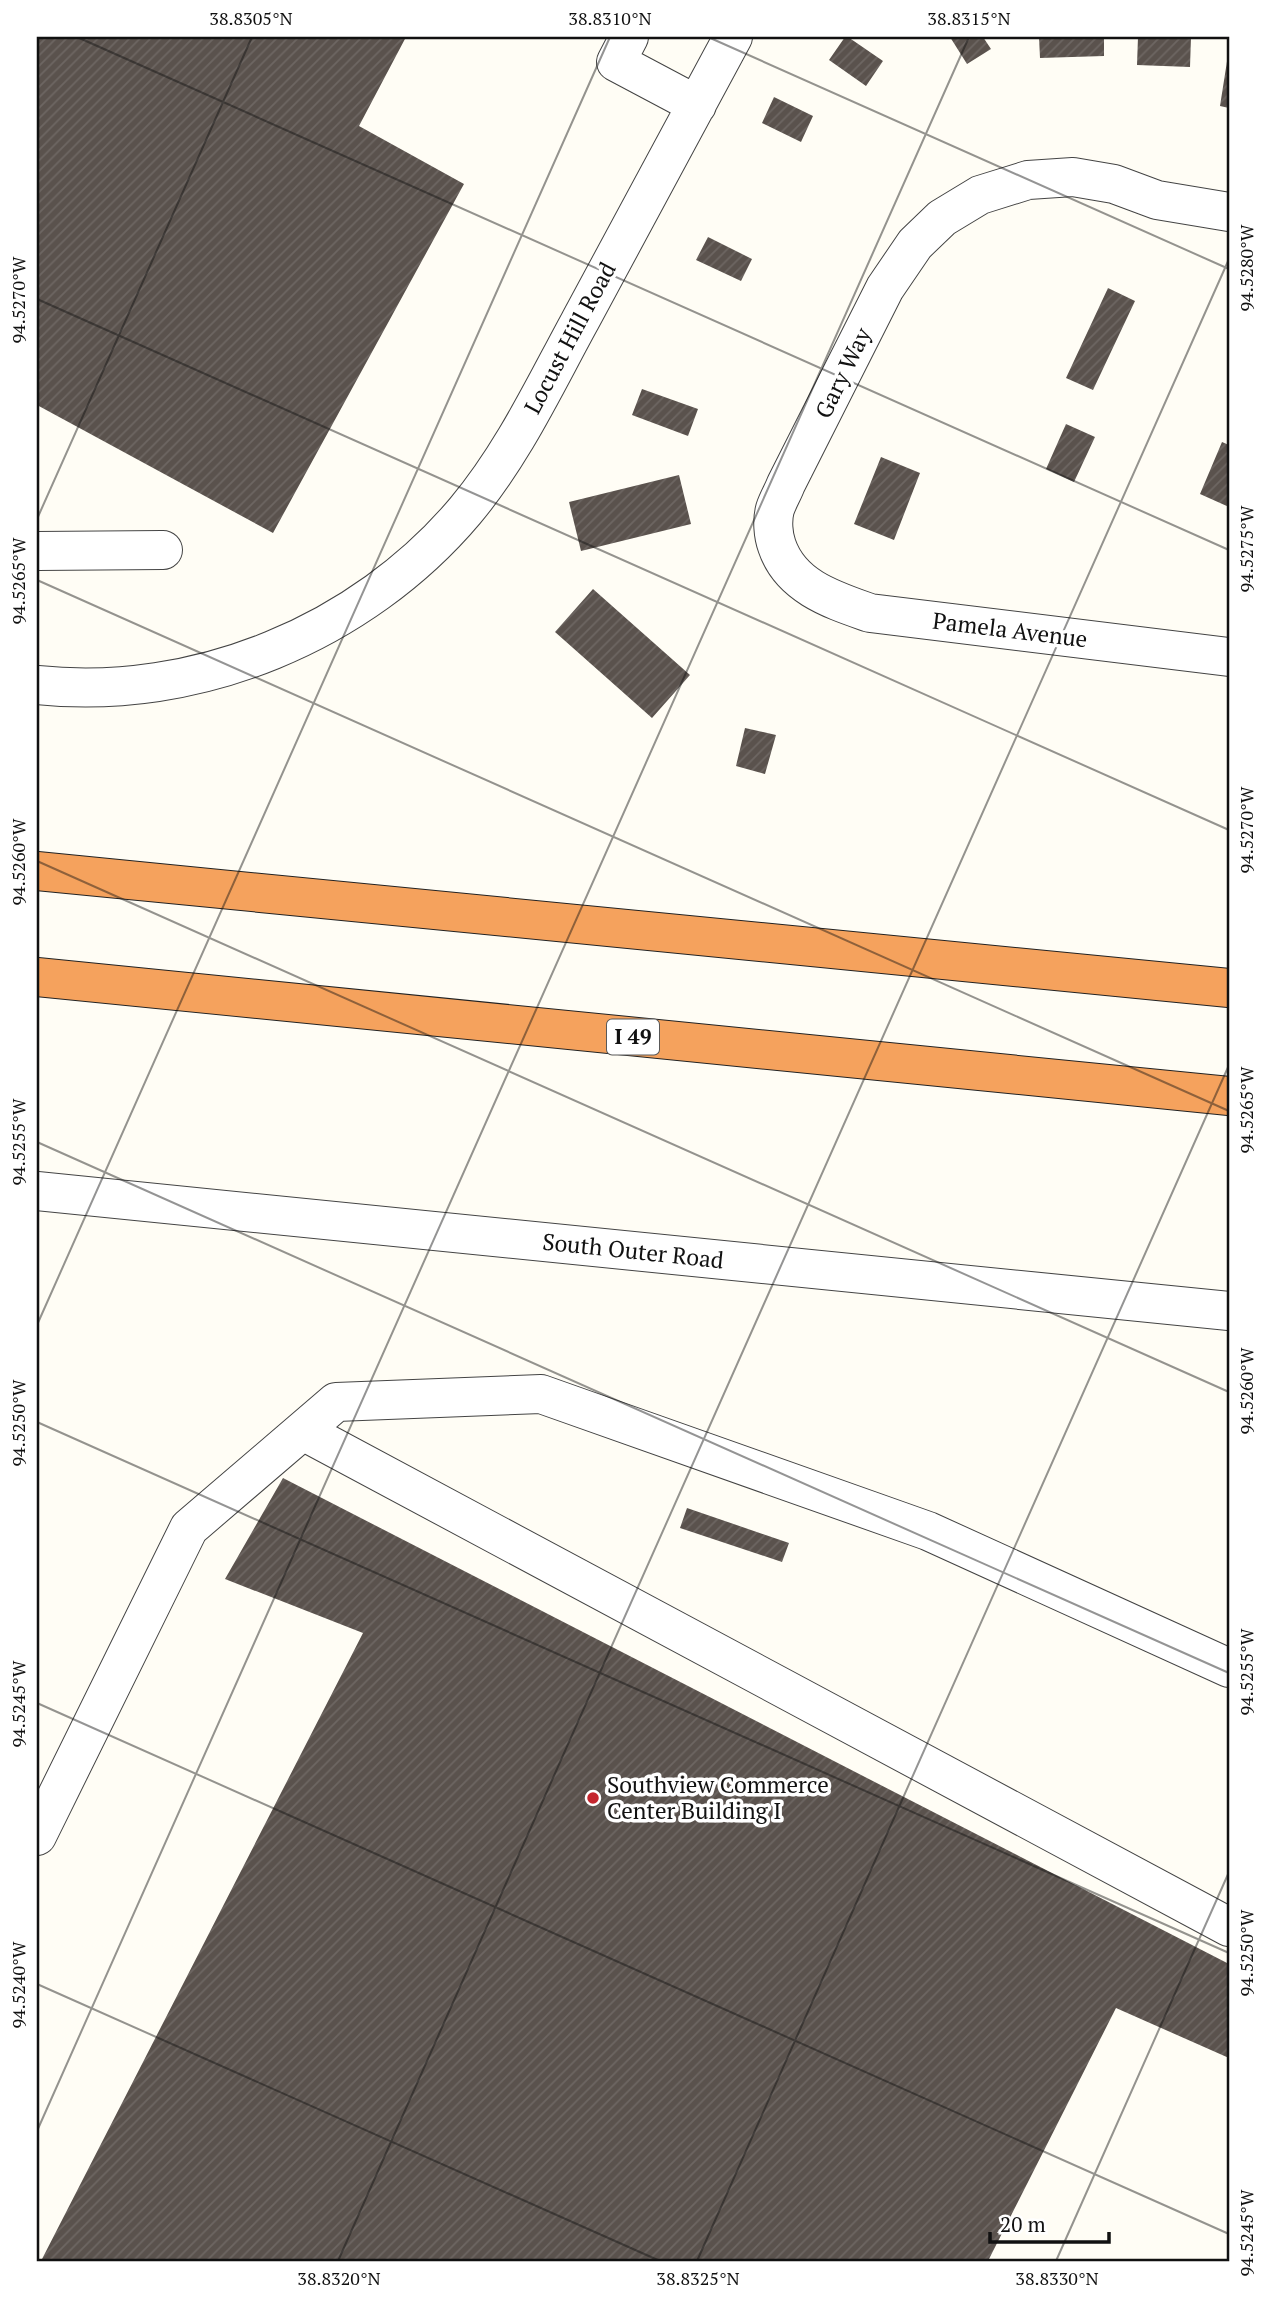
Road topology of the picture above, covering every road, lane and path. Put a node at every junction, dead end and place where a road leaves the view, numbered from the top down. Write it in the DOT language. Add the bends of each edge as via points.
graph roads {
  1 [pos="629,37"];
  2 [pos="733,37"];
  3 [pos="696,105"];
  4 [pos="1229,212"];
  5 [pos="163,550"];
  6 [pos="37,551"];
  7 [pos="799,580"];
  8 [pos="1229,657"];
  9 [pos="37,685"];
  10 [pos="37,871"];
  11 [pos="37,977"];
  12 [pos="1229,988"];
  13 [pos="1229,1096"];
  14 [pos="37,1191"];
  15 [pos="1229,1311"];
  16 [pos="303,1431"];
  17 [pos="1229,1668"];
  18 [pos="37,1836"];
  19 [pos="1229,1927"];
  1 -- 3 [label="street" via="616,62"];
  2 -- 3 [label="street, Locust Hill Road"];
  3 -- 9 [label="street, Locust Hill Road" via="507,454 466,510 417,561 340,618 269,653 202,674 133,686"];
  4 -- 7 [label="street, Gary Way" via="1157,200 1114,184 1073,177 1028,180 980,195 943,218 915,244 885,288 774,510 774,536 781,559"];
  5 -- 6 [label="street"];
  7 -- 8 [label="street, Pamela Avenue" via="828,598 870,613"];
  10 -- 12 [label="highway"];
  11 -- 13 [label="highway, I 49"];
  14 -- 15 [label="street, South Outer Road"];
  16 -- 17 [label="street" via="336,1402 541,1394 928,1531"];
  16 -- 18 [label="street" via="189,1528"];
  16 -- 19 [label="street"];
}
